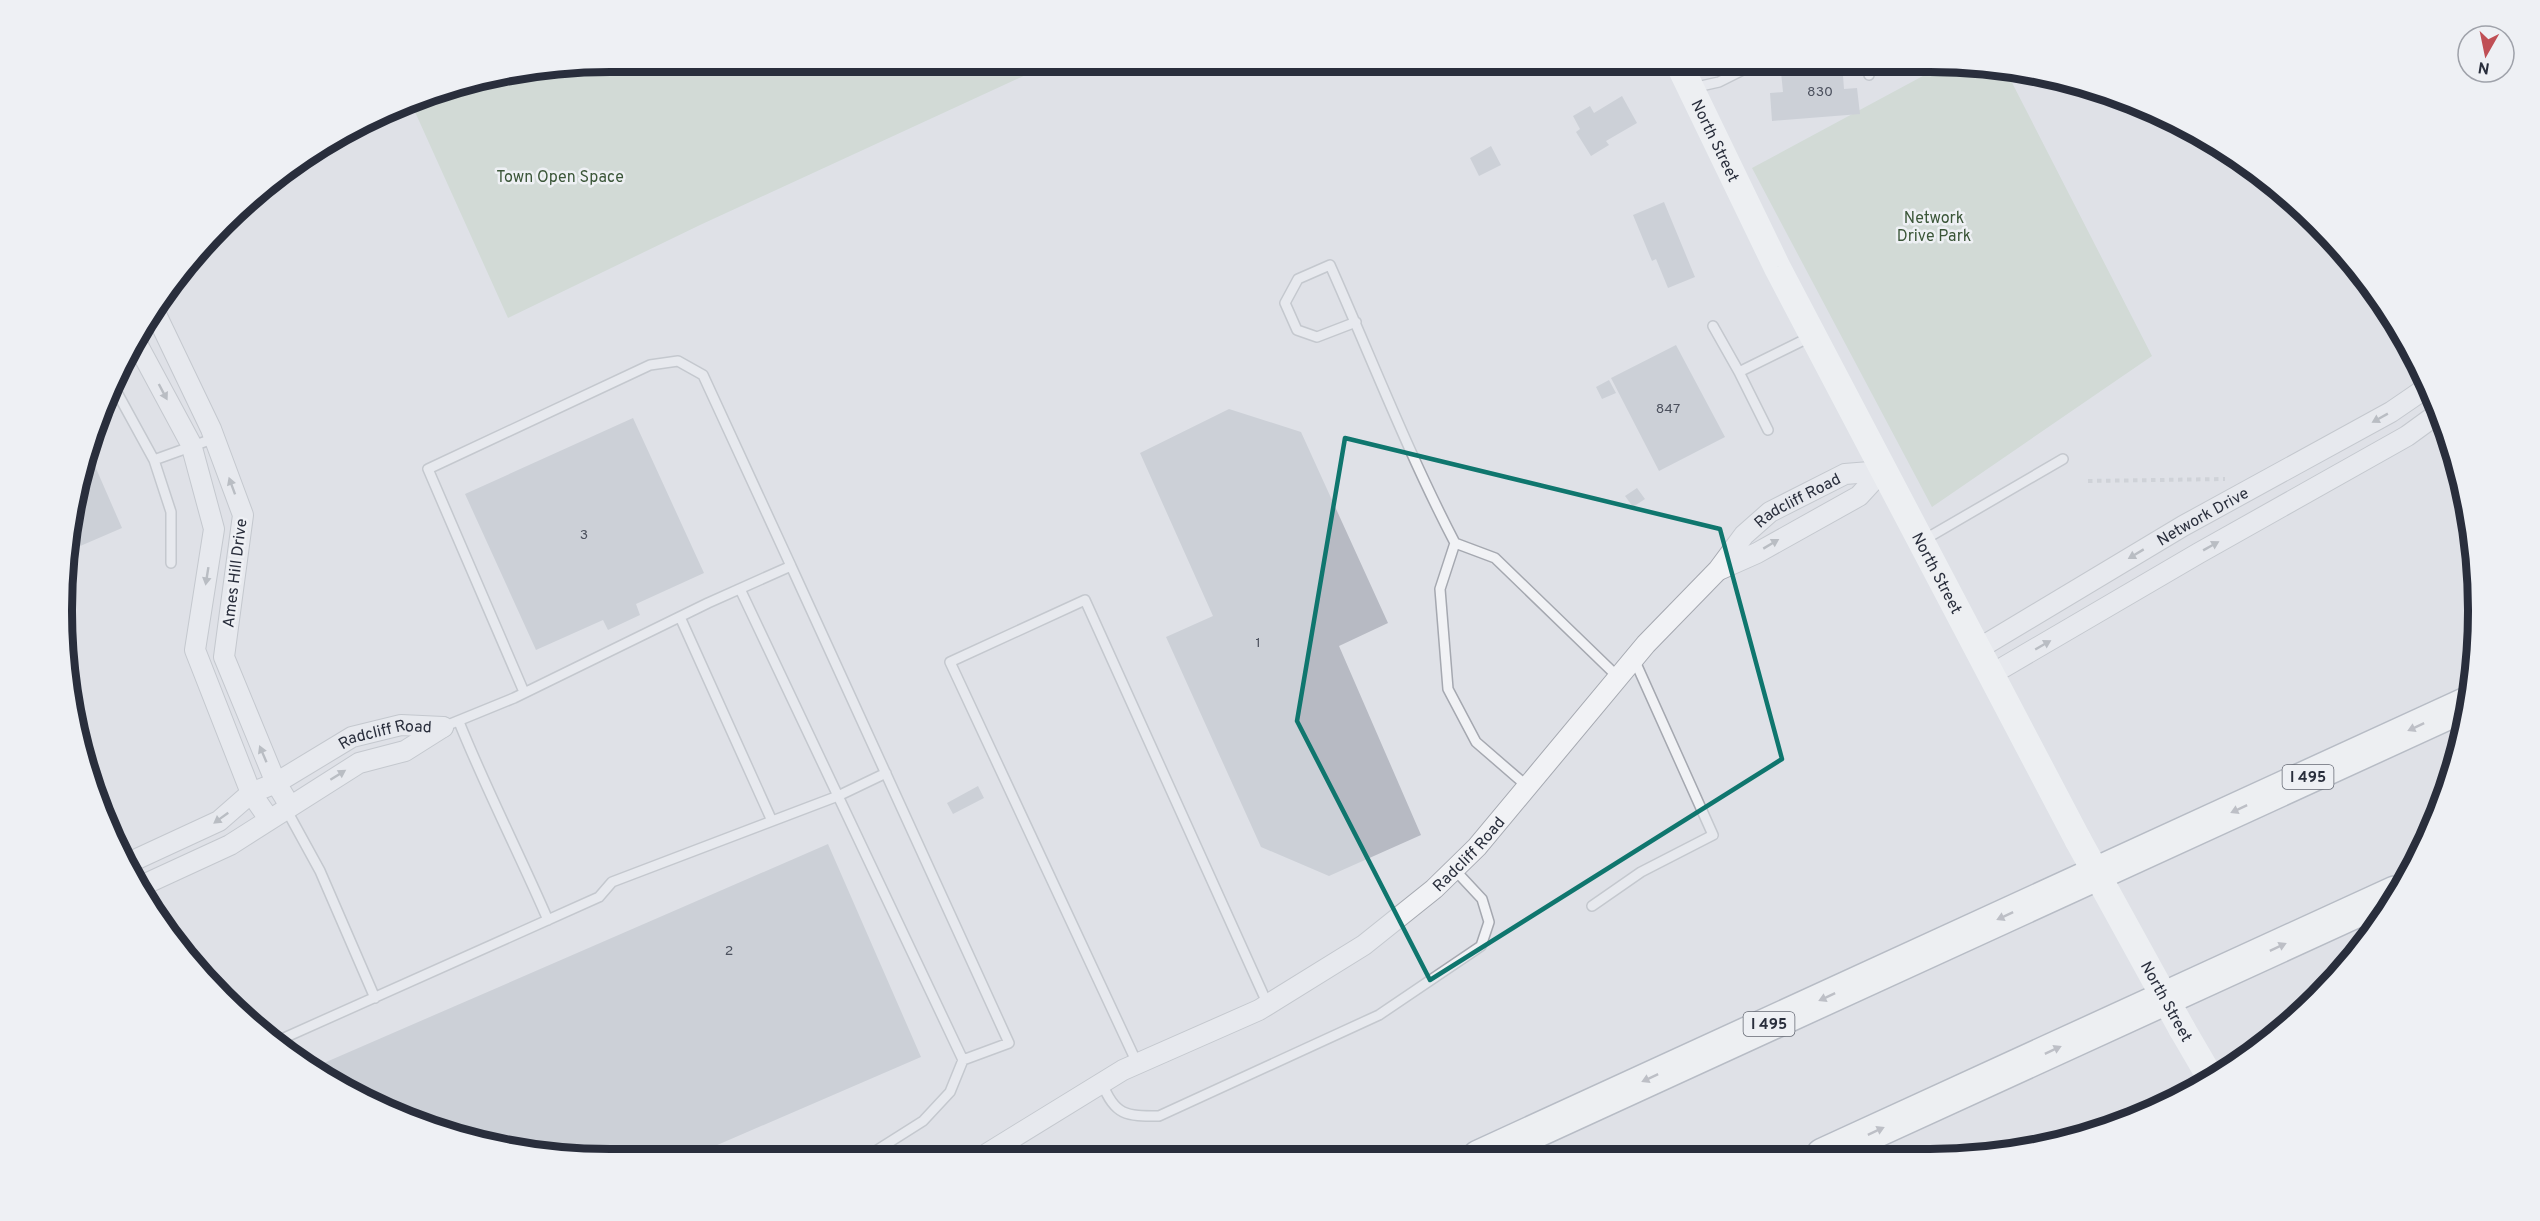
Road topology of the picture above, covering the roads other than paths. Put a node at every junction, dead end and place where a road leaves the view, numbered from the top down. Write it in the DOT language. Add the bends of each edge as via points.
graph roads {
  1 [pos="1683,72"];
  2 [pos="1739,72"];
  3 [pos="1869,72"];
  4 [pos="1869,75"];
  5 [pos="1691,88"];
  6 [pos="158,319"];
  7 [pos="1356,322"];
  8 [pos="1713,327"];
  9 [pos="1812,336"];
  10 [pos="140,349"];
  11 [pos="1739,372"];
  12 [pos="2422,393"];
  13 [pos="118,394"];
  14 [pos="2432,418"];
  15 [pos="1768,430"];
  16 [pos="215,438"];
  17 [pos="191,444"];
  18 [pos="2062,459"];
  19 [pos="154,460"];
  20 [pos="1882,471"];
  21 [pos="1920,542"];
  22 [pos="1455,543"];
  23 [pos="171,563"];
  24 [pos="791,566"];
  25 [pos="1718,570"];
  26 [pos="740,589"];
  27 [pos="680,617"];
  28 [pos="1978,649"];
  29 [pos="1634,659"];
  30 [pos="1992,674"];
  31 [pos="1619,678"];
  32 [pos="524,692"];
  33 [pos="2459,707"];
  34 [pos="451,724"];
  35 [pos="886,773"];
  36 [pos="276,783"];
  37 [pos="1528,787"];
  38 [pos="251,793"];
  39 [pos="838,796"];
  40 [pos="288,808"];
  41 [pos="269,819"];
  42 [pos="772,821"];
  43 [pos="134,860"];
  44 [pos="1454,869"];
  45 [pos="146,884"];
  46 [pos="2385,898"];
  47 [pos="1592,906"];
  48 [pos="548,920"];
  49 [pos="375,998"];
  50 [pos="1268,1005"];
  51 [pos="283,1038"];
  52 [pos="963,1060"];
  53 [pos="1137,1063"];
  54 [pos="2207,1072"];
  55 [pos="1101,1083"];
  56 [pos="879,1149"];
  57 [pos="996,1149"];
  58 [pos="1494,1149"];
  59 [pos="1835,1149"];
  1 -- 5 [label="main road, North Street"];
  2 -- 5 [label="lane" via="1719,82"];
  3 -- 4 [label="lane"];
  5 -- 9 [label="main road, North Street"];
  6 -- 16 [label="street, Ames Hill Drive"];
  7 -- 7 [label="lane" via="1330,265 1298,279 1285,303 1297,330 1317,338"];
  7 -- 22 [label="lane"];
  8 -- 11 [label="lane"];
  9 -- 11 [label="lane"];
  9 -- 20 [label="main road, North Street"];
  10 -- 17 [label="street, Ames Hill Drive, one-way"];
  11 -- 15 [label="lane"];
  12 -- 28 [label="street, Network Drive, one-way" via="2183,526"];
  13 -- 19 [label="lane"];
  30 -- 14 [label="street, Network Drive, one-way" via="2407,436"];
  16 -- 17 [label="lane"];
  36 -- 16 [label="street, Ames Hill Drive, one-way" via="224,657 243,515"];
  17 -- 19 [label="lane"];
  17 -- 38 [label="street, Ames Hill Drive, one-way" via="214,529 195,650"];
  18 -- 21 [label="lane"];
  19 -- 23 [label="lane" via="171,512"];
  20 -- 21 [label="main road, North Street"];
  25 -- 20 [label="street, one-way" via="1757,553 1859,496"];
  20 -- 25 [label="street, Radcliff Road" via="1845,474 1770,513 1744,535"];
  21 -- 28 [label="main road, North Street"];
  22 -- 31 [label="lane" via="1495,558"];
  22 -- 37 [label="lane" via="1440,589 1448,688 1476,742"];
  24 -- 26 [label="lane"];
  24 -- 32 [label="lane" via="703,375 678,361 650,365 428,469"];
  24 -- 35 [label="lane"];
  25 -- 29 [label="street, Radcliff Road"];
  26 -- 27 [label="lane"];
  26 -- 39 [label="lane"];
  27 -- 32 [label="lane"];
  27 -- 42 [label="lane"];
  28 -- 30 [label="main road, North Street"];
  29 -- 31 [label="street, Radcliff Road"];
  29 -- 47 [label="lane" via="1713,835 1641,872"];
  30 -- 54 [label="main road, North Street, bridge" via="2078,840"];
  31 -- 37 [label="street, Radcliff Road"];
  32 -- 34 [label="lane"];
  33 -- 58 [label="highway, I 495, one-way"];
  34 -- 36 [label="street, Radcliff Road" via="401,725 352,737"];
  40 -- 34 [label="street, Radcliff Road, one-way" via="358,763 405,751"];
  34 -- 48 [label="lane" via="520,853"];
  35 -- 39 [label="lane"];
  35 -- 52 [label="lane" via="1009,1043"];
  36 -- 38 [label="street, Radcliff Road"];
  36 -- 40 [label="street, Ames Hill Drive"];
  37 -- 44 [label="street, Radcliff Road"];
  38 -- 41 [label="street, Ames Hill Drive"];
  38 -- 43 [label="street, Radcliff Road, one-way" via="219,821"];
  39 -- 42 [label="lane"];
  39 -- 52 [label="lane"];
  40 -- 41 [label="street, Radcliff Road"];
  40 -- 49 [label="lane"];
  41 -- 45 [label="street, Radcliff Road" via="230,845"];
  42 -- 48 [label="lane" via="612,882 599,897"];
  44 -- 50 [label="street, Radcliff Road" via="1364,945"];
  44 -- 55 [label="lane" via="1482,899 1489,922 1481,946 1379,1016 1159,1116 1128,1116 1108,1099"];
  59 -- 46 [label="highway, one-way"];
  48 -- 49 [label="lane"];
  49 -- 51 [label="lane"];
  50 -- 53 [label="street, Radcliff Road"];
  50 -- 53 [label="lane" via="1085,600 950,662"];
  52 -- 56 [label="lane" via="950,1092 923,1121"];
  53 -- 55 [label="street, Radcliff Road"];
  55 -- 57 [label="street, Radcliff Road"];
}
